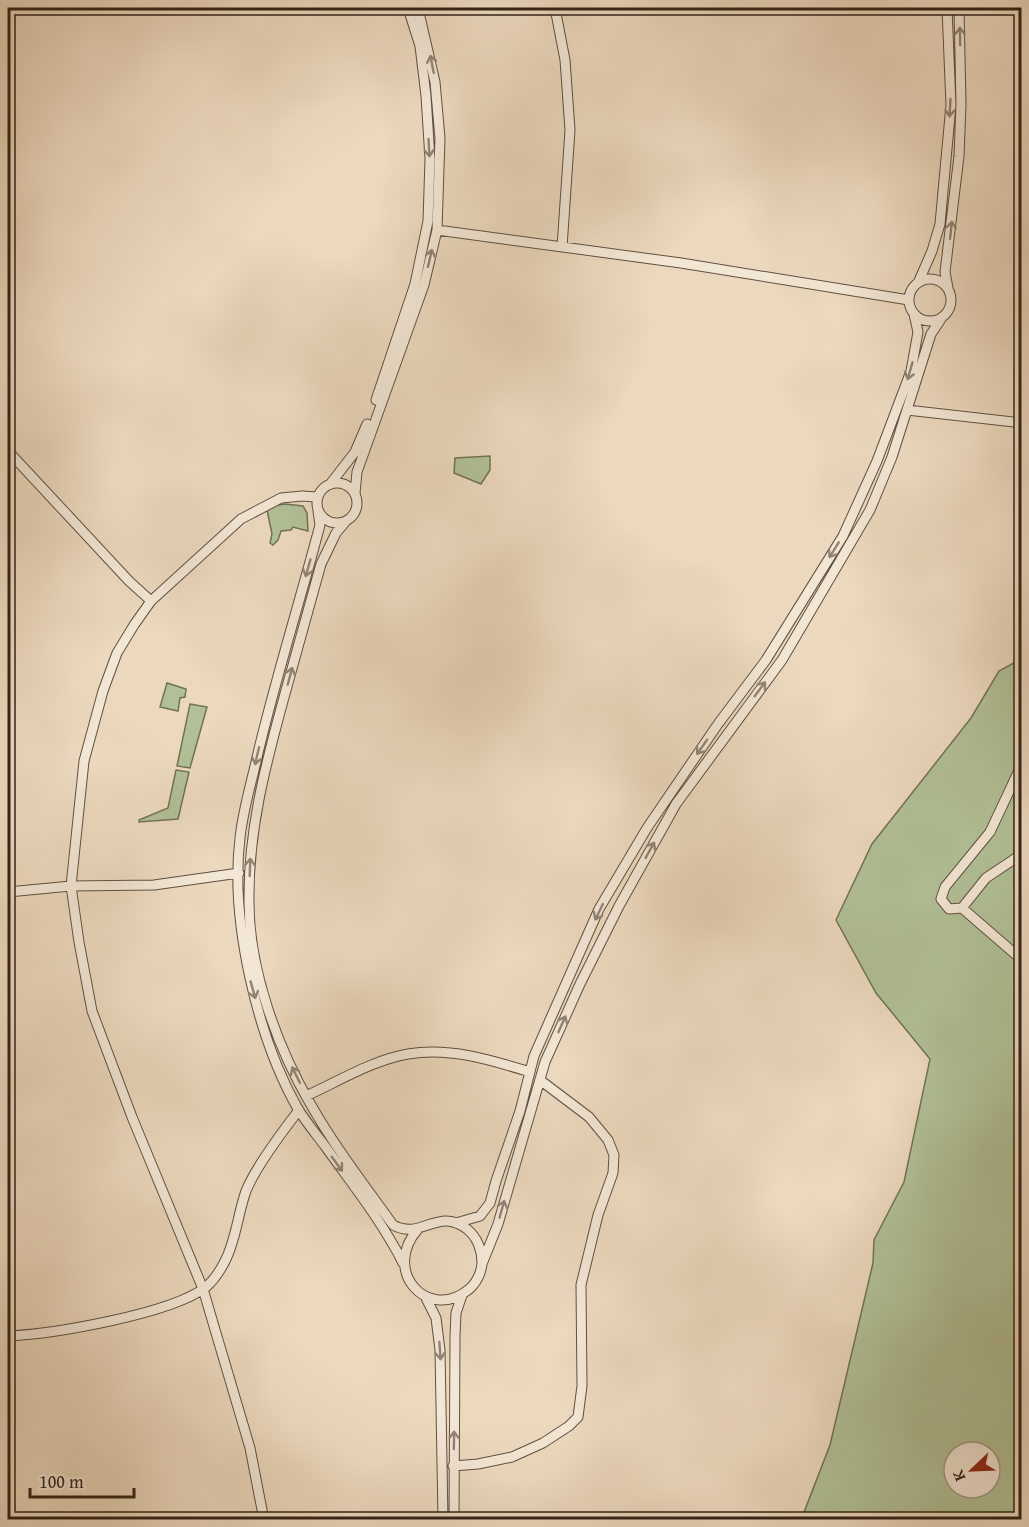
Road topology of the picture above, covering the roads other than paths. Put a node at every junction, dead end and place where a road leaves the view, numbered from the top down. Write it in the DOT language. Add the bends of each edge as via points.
graph roads {
  1 [pos="408,8"];
  2 [pos="418,8"];
  3 [pos="555,8"];
  4 [pos="947,8"];
  5 [pos="959,8"];
  6 [pos="437,230"];
  7 [pos="562,247"];
  8 [pos="918,283"];
  9 [pos="948,288"];
  10 [pos="909,300"];
  11 [pos="914,314"];
  12 [pos="941,319"];
  13 [pos="907,410"];
  14 [pos="1022,423"];
  15 [pos="8,451"];
  16 [pos="331,483"];
  17 [pos="355,493"];
  18 [pos="317,497"];
  19 [pos="318,511"];
  20 [pos="346,521"];
  21 [pos="152,601"];
  22 [pos="1022,764"];
  23 [pos="1022,854"];
  24 [pos="239,873"];
  25 [pos="71,886"];
  26 [pos="8,892"];
  27 [pos="962,908"];
  28 [pos="1022,960"];
  29 [pos="530,1072"];
  30 [pos="540,1080"];
  31 [pos="306,1096"];
  32 [pos="298,1110"];
  33 [pos="456,1223"];
  34 [pos="418,1230"];
  35 [pos="482,1264"];
  36 [pos="404,1265"];
  37 [pos="203,1289"];
  38 [pos="462,1295"];
  39 [pos="425,1296"];
  40 [pos="8,1336"];
  41 [pos="453,1466"];
  42 [pos="264,1520"];
  43 [pos="443,1520"];
  44 [pos="454,1520"];
  1 -- 16 [label="street, one-way" via="420,46 426,96 428,221 415,284 370,418 355,452"];
  6 -- 2 [label="street, one-way" via="440,138 435,82"];
  3 -- 7 [label="street" via="565,60 570,130"];
  4 -- 8 [label="street, one-way" via="951,105 940,224"];
  9 -- 5 [label="street, one-way" via="945,272 962,104"];
  6 -- 7 [label="street"];
  17 -- 6 [label="street, one-way" via="357,472 424,285"];
  7 -- 10 [label="street"];
  8 -- 9 [label="street" via="931,279"];
  8 -- 10 [label="street"];
  9 -- 12 [label="street" via="952,301"];
  10 -- 11 [label="street"];
  11 -- 12 [label="street" via="926,321"];
  11 -- 29 [label="street, one-way" via="918,332 911,371 843,536 766,660 641,838 599,909"];
  12 -- 13 [label="street" via="931,334"];
  13 -- 14 [label="street"];
  30 -- 13 [label="street, one-way" via="580,984 676,804 782,660 870,510"];
  15 -- 21 [label="street"];
  16 -- 17 [label="street" via="345,484"];
  16 -- 18 [label="street"];
  17 -- 20 [label="street" via="357,506"];
  18 -- 19 [label="street"];
  18 -- 21 [label="street" via="280,498 241,519"];
  19 -- 20 [label="street" via="334,523"];
  19 -- 24 [label="street, one-way" via="320,525 252,781 240,837"];
  31 -- 20 [label="street, one-way" via="269,1012 254,954 249,904 251,840 264,770 321,564 336,532"];
  21 -- 25 [label="street" via="117,653 103,691 84,761"];
  22 -- 27 [label="street" via="990,832 945,887 941,899 949,909"];
  23 -- 27 [label="street" via="986,878"];
  24 -- 25 [label="street" via="154,885"];
  24 -- 32 [label="street, one-way" via="242,936 250,978 279,1069"];
  25 -- 26 [label="street"];
  25 -- 37 [label="street" via="92,1011"];
  27 -- 28 [label="street"];
  29 -- 31 [label="street" via="467,1055 408,1054 382,1061"];
  29 -- 33 [label="street" via="490,1203 480,1216"];
  35 -- 30 [label="street, one-way" via="498,1224"];
  30 -- 41 [label="street" via="589,1116 608,1140 614,1155 613,1173 581,1285 582,1386 578,1417 543,1443 512,1457"];
  31 -- 34 [label="street" via="393,1225 401,1230"];
  32 -- 36 [label="street, one-way" via="390,1237"];
  32 -- 37 [label="street" via="247,1189 226,1260"];
  33 -- 34 [label="street" via="430,1223"];
  33 -- 35 [label="street" via="476,1239"];
  34 -- 36 [label="street" via="409,1239"];
  35 -- 38 [label="street" via="472,1287"];
  36 -- 39 [label="street" via="411,1283"];
  37 -- 40 [label="street" via="155,1310 72,1328"];
  37 -- 42 [label="street" via="250,1448"];
  38 -- 39 [label="street" via="443,1300"];
  41 -- 38 [label="street, one-way" via="456,1313"];
  39 -- 43 [label="street, one-way" via="436,1318 440,1350"];
  41 -- 44 [label="street"];
}
